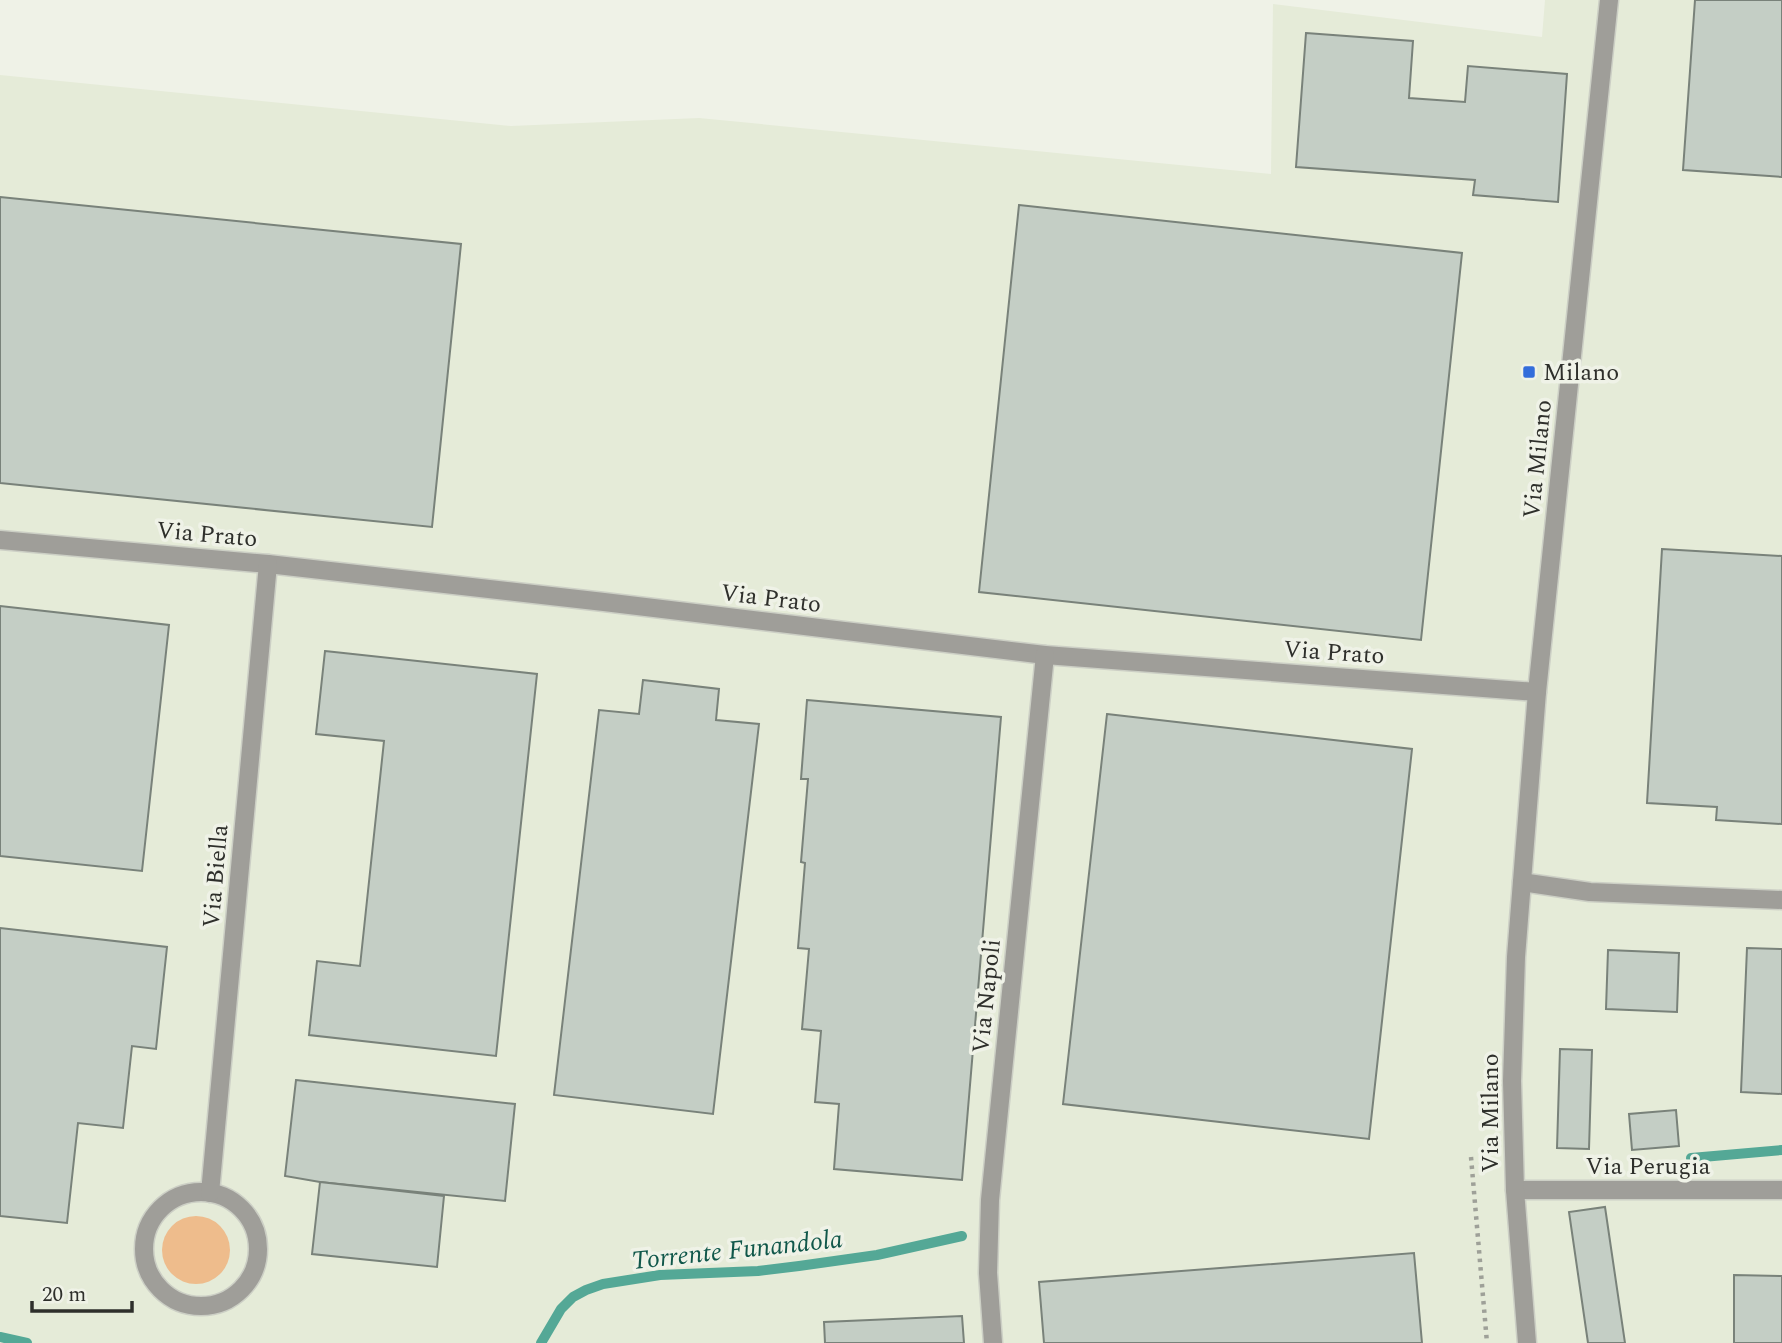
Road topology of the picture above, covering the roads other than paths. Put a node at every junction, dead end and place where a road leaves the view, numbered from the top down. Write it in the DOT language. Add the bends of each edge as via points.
graph roads {
  1 [pos="1609,0"];
  2 [pos="0,540"];
  3 [pos="268,564"];
  4 [pos="1045,655"];
  5 [pos="1537,692"];
  6 [pos="1522,882"];
  7 [pos="1782,900"];
  8 [pos="1515,1190"];
  9 [pos="1782,1190"];
  10 [pos="210,1193"];
  11 [pos="993,1343"];
  12 [pos="1527,1343"];
  1 -- 5 [label="street, Via Milano"];
  2 -- 3 [label="street, Via Prato"];
  3 -- 4 [label="street, Via Prato"];
  3 -- 10 [label="street, Via Biella"];
  4 -- 5 [label="street, Via Prato"];
  4 -- 11 [label="street, Via Napoli" via="990,1200 988,1273"];
  5 -- 6 [label="street, Via Milano"];
  6 -- 7 [label="street" via="1590,892"];
  6 -- 8 [label="street, Via Milano" via="1512,1081"];
  8 -- 9 [label="street, Via Perugia"];
  8 -- 12 [label="street, Via Milano"];
  10 -- 10 [label="street" via="190,1193 172,1200 147,1230 144,1250 158,1287 192,1306 212,1306 246,1286 259,1249 245,1212"];
}
